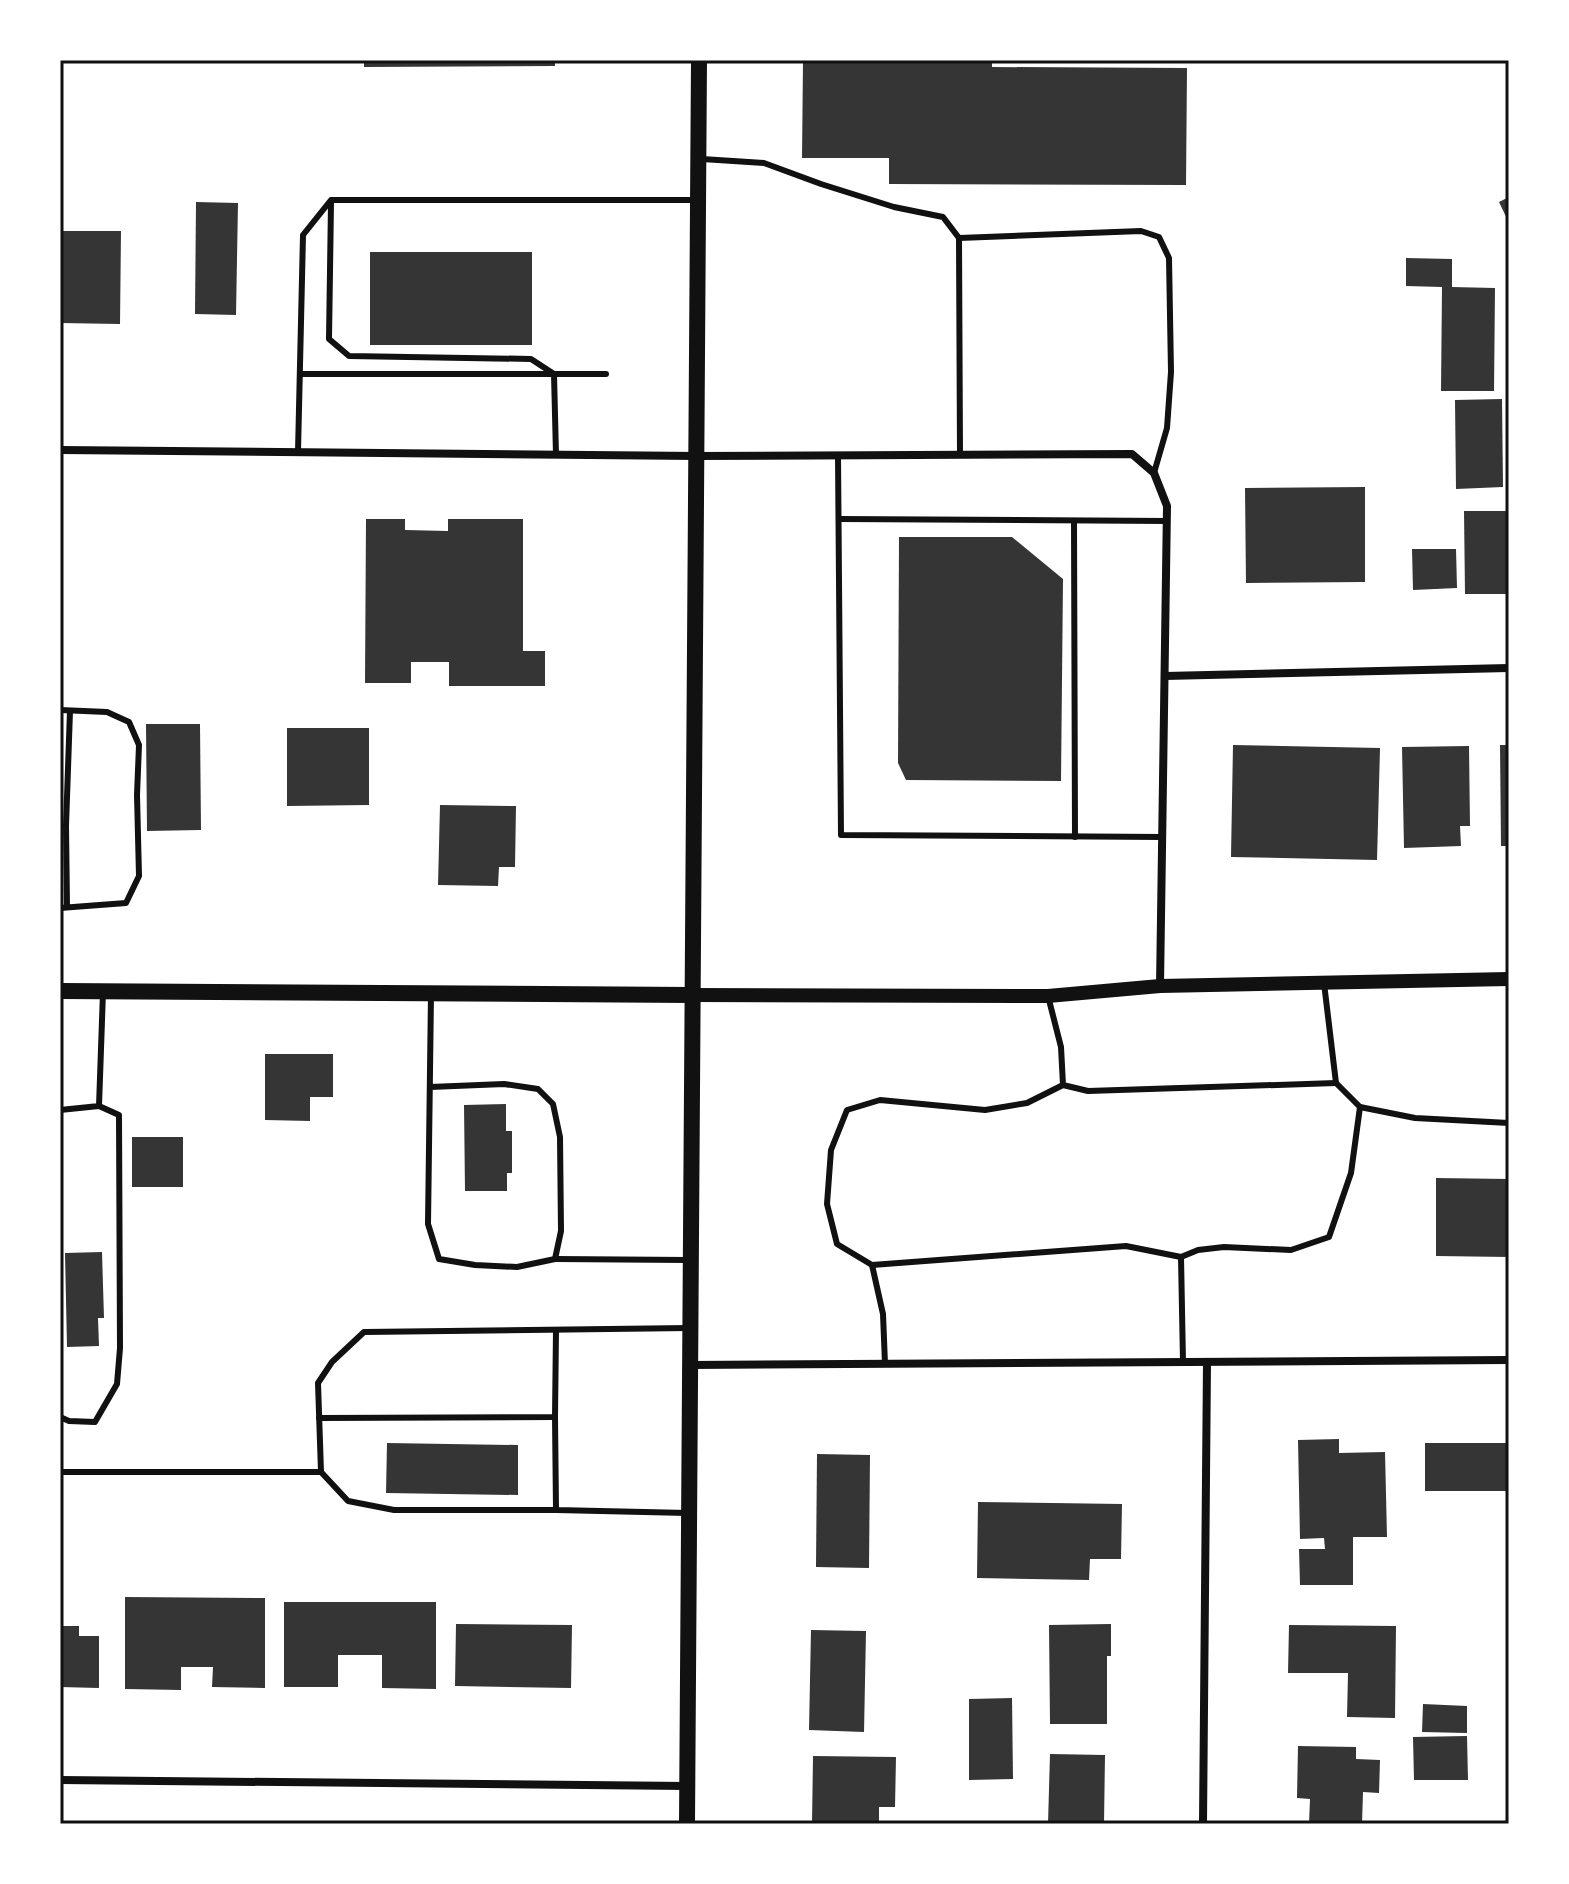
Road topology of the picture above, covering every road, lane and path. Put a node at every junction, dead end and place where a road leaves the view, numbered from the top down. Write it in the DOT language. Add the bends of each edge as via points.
graph roads {
  1 [pos="699,60"];
  2 [pos="698,158"];
  3 [pos="331,200"];
  4 [pos="698,200"];
  5 [pos="959,238"];
  6 [pos="300,374"];
  7 [pos="554,374"];
  8 [pos="606,374"];
  9 [pos="60,450"];
  10 [pos="298,452"];
  11 [pos="556,455"];
  12 [pos="838,455"];
  13 [pos="960,455"];
  14 [pos="697,456"];
  15 [pos="1154,473"];
  16 [pos="839,519"];
  17 [pos="1167,521"];
  18 [pos="1074,522"];
  19 [pos="1509,668"];
  20 [pos="1165,676"];
  21 [pos="60,710"];
  22 [pos="70,711"];
  23 [pos="1075,837"];
  24 [pos="1163,837"];
  25 [pos="63,907"];
  26 [pos="1509,979"];
  27 [pos="1324,982"];
  28 [pos="1160,986"];
  29 [pos="60,991"];
  30 [pos="103,991"];
  31 [pos="431,994"];
  32 [pos="692,995"];
  33 [pos="1048,996"];
  34 [pos="1336,1083"];
  35 [pos="1063,1085"];
  36 [pos="430,1087"];
  37 [pos="99,1106"];
  38 [pos="1360,1107"];
  39 [pos="60,1110"];
  40 [pos="1509,1123"];
  41 [pos="1181,1257"];
  42 [pos="555,1259"];
  43 [pos="690,1260"];
  44 [pos="872,1265"];
  45 [pos="690,1328"];
  46 [pos="556,1330"];
  47 [pos="1509,1360"];
  48 [pos="1183,1362"];
  49 [pos="1207,1362"];
  50 [pos="885,1364"];
  51 [pos="690,1365"];
  52 [pos="60,1417"];
  53 [pos="555,1417"];
  54 [pos="319,1418"];
  55 [pos="60,1472"];
  56 [pos="321,1472"];
  57 [pos="556,1510"];
  58 [pos="689,1513"];
  59 [pos="60,1780"];
  60 [pos="687,1786"];
  61 [pos="687,1824"];
  62 [pos="1203,1824"];
  1 -- 2 [label="main road"];
  2 -- 4 [label="main road"];
  2 -- 5 [label="lane" via="764,163 894,207 943,217"];
  3 -- 4 [label="lane"];
  3 -- 6 [label="lane" via="303,235"];
  3 -- 7 [label="lane" via="329,339 349,356 531,359"];
  4 -- 14 [label="main road"];
  5 -- 13 [label="lane"];
  5 -- 15 [label="lane" via="1141,231 1159,237 1169,258 1171,372 1167,428"];
  6 -- 7 [label="lane"];
  6 -- 10 [label="lane"];
  7 -- 8 [label="lane"];
  7 -- 11 [label="lane"];
  9 -- 10 [label="street"];
  10 -- 11 [label="street"];
  11 -- 14 [label="street"];
  12 -- 13 [label="street"];
  12 -- 14 [label="street"];
  12 -- 16 [label="lane"];
  13 -- 15 [label="street" via="1132,454"];
  14 -- 32 [label="main road"];
  15 -- 17 [label="street"];
  16 -- 18 [label="lane"];
  16 -- 23 [label="lane" via="841,835"];
  17 -- 18 [label="lane"];
  17 -- 20 [label="street"];
  18 -- 23 [label="lane"];
  19 -- 20 [label="street"];
  20 -- 24 [label="street"];
  21 -- 22 [label="lane"];
  22 -- 25 [label="lane"];
  22 -- 25 [label="lane" via="107,712 129,722 139,745 139,876 126,903"];
  23 -- 24 [label="lane"];
  24 -- 28 [label="street"];
  26 -- 27 [label="street"];
  27 -- 28 [label="street"];
  27 -- 34 [label="lane"];
  28 -- 33 [label="street"];
  29 -- 30 [label="main road"];
  30 -- 31 [label="main road"];
  30 -- 37 [label="lane"];
  31 -- 32 [label="main road"];
  31 -- 36 [label="lane"];
  32 -- 33 [label="street"];
  32 -- 43 [label="main road"];
  33 -- 35 [label="lane" via="1061,1047"];
  34 -- 35 [label="lane" via="1088,1091"];
  34 -- 38 [label="lane"];
  35 -- 44 [label="lane" via="1027,1103 985,1110 880,1100 847,1110 831,1150 827,1204 837,1244"];
  36 -- 42 [label="lane" via="504,1084 538,1089 553,1104 560,1137 561,1231"];
  36 -- 42 [label="lane" via="428,1224 439,1259 517,1267"];
  37 -- 39 [label="lane"];
  37 -- 52 [label="lane" via="119,1115 117,1384 95,1422"];
  38 -- 40 [label="lane" via="1415,1118"];
  38 -- 41 [label="lane" via="1351,1173 1329,1237 1291,1250 1224,1247"];
  41 -- 44 [label="lane" via="1126,1246"];
  41 -- 48 [label="lane"];
  42 -- 43 [label="lane"];
  43 -- 45 [label="main road"];
  44 -- 50 [label="lane" via="883,1314"];
  45 -- 46 [label="lane"];
  45 -- 51 [label="main road"];
  46 -- 53 [label="lane"];
  46 -- 54 [label="lane" via="364,1332 318,1383"];
  47 -- 49 [label="street"];
  48 -- 49 [label="street"];
  48 -- 50 [label="street"];
  49 -- 62 [label="street"];
  50 -- 51 [label="street"];
  51 -- 58 [label="main road"];
  53 -- 54 [label="lane"];
  53 -- 57 [label="lane"];
  54 -- 56 [label="lane"];
  55 -- 56 [label="lane"];
  56 -- 57 [label="lane" via="348,1501 394,1510"];
  57 -- 58 [label="lane"];
  58 -- 60 [label="main road"];
  59 -- 60 [label="street"];
  60 -- 61 [label="main road"];
}
